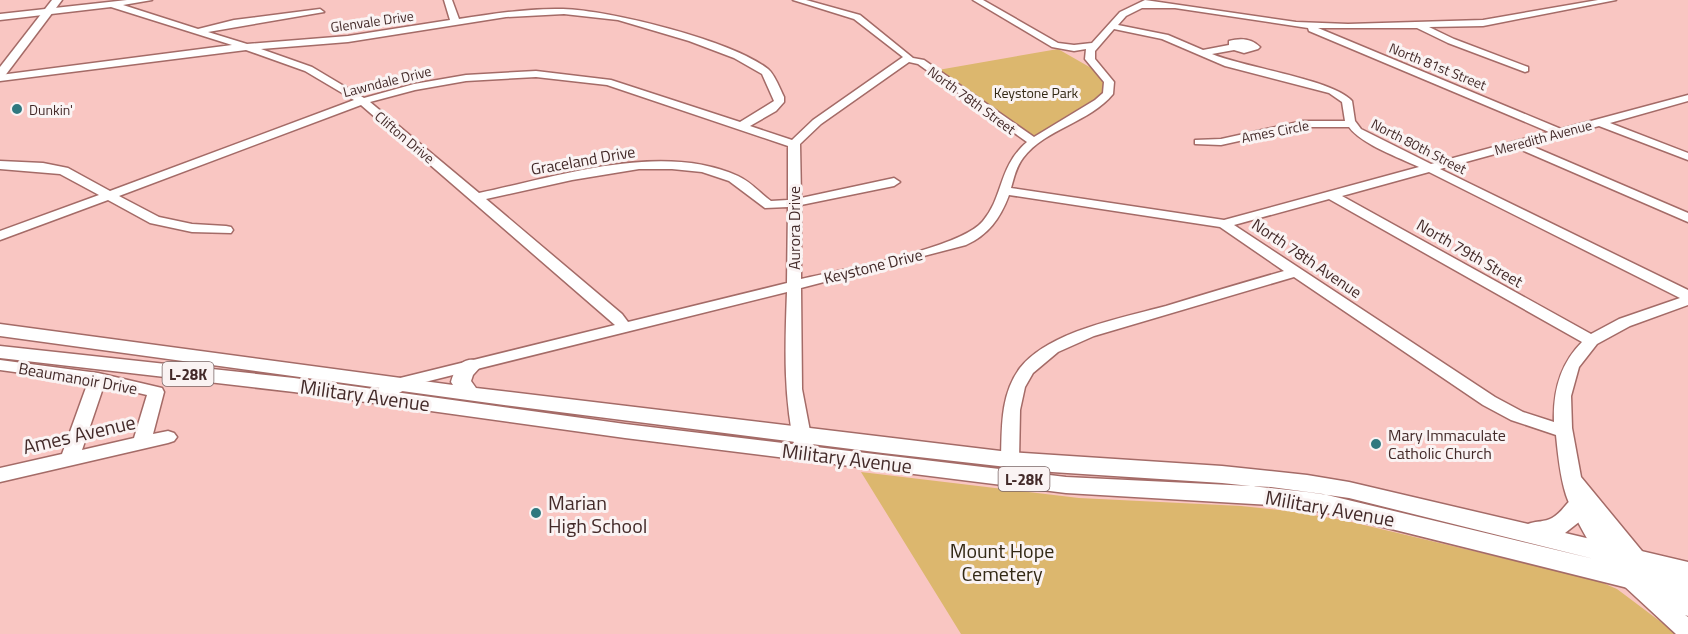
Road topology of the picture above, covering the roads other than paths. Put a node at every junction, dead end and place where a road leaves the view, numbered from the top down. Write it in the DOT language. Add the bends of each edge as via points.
graph roads {
  1 [pos="57,0"];
  2 [pos="148,0"];
  3 [pos="448,0"];
  4 [pos="797,0"];
  5 [pos="841,0"];
  6 [pos="977,0"];
  7 [pos="1162,0"];
  8 [pos="1612,0"];
  9 [pos="138,1"];
  10 [pos="1146,2"];
  11 [pos="111,4"];
  12 [pos="47,6"];
  13 [pos="1176,6"];
  14 [pos="320,12"];
  15 [pos="36,13"];
  16 [pos="843,13"];
  17 [pos="0,17"];
  18 [pos="455,21"];
  19 [pos="1307,26"];
  20 [pos="1420,26"];
  21 [pos="1111,27"];
  22 [pos="196,32"];
  23 [pos="1055,45"];
  24 [pos="1093,46"];
  25 [pos="248,47"];
  26 [pos="1234,47"];
  27 [pos="1203,53"];
  28 [pos="0,58"];
  29 [pos="907,59"];
  30 [pos="1096,67"];
  31 [pos="1526,69"];
  32 [pos="0,77"];
  33 [pos="1688,98"];
  34 [pos="362,101"];
  35 [pos="1673,102"];
  36 [pos="1688,107"];
  37 [pos="1599,122"];
  38 [pos="1352,124"];
  39 [pos="741,126"];
  40 [pos="1558,132"];
  41 [pos="1034,142"];
  42 [pos="1199,142"];
  43 [pos="794,144"];
  44 [pos="1518,144"];
  45 [pos="1688,157"];
  46 [pos="0,165"];
  47 [pos="1429,168"];
  48 [pos="894,183"];
  49 [pos="1004,190"];
  50 [pos="1331,195"];
  51 [pos="109,196"];
  52 [pos="477,197"];
  53 [pos="794,203"];
  54 [pos="1688,219"];
  55 [pos="1224,224"];
  56 [pos="226,230"];
  57 [pos="0,236"];
  58 [pos="1295,272"];
  59 [pos="794,285"];
  60 [pos="1688,298"];
  61 [pos="624,327"];
  62 [pos="0,330"];
  63 [pos="1592,341"];
  64 [pos="0,352"];
  65 [pos="0,364"];
  66 [pos="472,365"];
  67 [pos="98,378"];
  68 [pos="402,383"];
  69 [pos="469,392"];
  70 [pos="376,397"];
  71 [pos="1563,431"];
  72 [pos="168,437"];
  73 [pos="142,443"];
  74 [pos="802,443"];
  75 [pos="70,459"];
  76 [pos="1010,460"];
  77 [pos="0,475"];
  78 [pos="1572,476"];
  79 [pos="1579,504"];
  80 [pos="1526,532"];
  81 [pos="1608,552"];
  82 [pos="1633,568"];
  83 [pos="1688,572"];
  84 [pos="1677,590"];
  85 [pos="1688,607"];
  86 [pos="1688,631"];
  1 -- 12 [label="main road"];
  2 -- 9 [label="street"];
  3 -- 18 [label="street"];
  4 -- 16 [label="street"];
  5 -- 16 [label="street" via="850,7"];
  6 -- 23 [label="street"];
  7 -- 13 [label="street"];
  8 -- 20 [label="street" via="1496,22"];
  9 -- 11 [label="street"];
  10 -- 13 [label="street"];
  10 -- 21 [label="street" via="1123,14"];
  11 -- 12 [label="street"];
  11 -- 22 [label="street, Clifton Drive"];
  12 -- 15 [label="main road"];
  12 -- 32 [label="main road"];
  13 -- 19 [label="street"];
  14 -- 22 [label="street"];
  15 -- 17 [label="street"];
  15 -- 28 [label="main road"];
  16 -- 29 [label="street, North 78th Street" via="861,19"];
  18 -- 25 [label="street, Glenvale Drive" via="348,39"];
  18 -- 39 [label="street, Glenvale Drive" via="536,12 590,13 718,48 761,68 779,97 776,107"];
  19 -- 20 [label="street"];
  19 -- 40 [label="street, North 81st Street"];
  20 -- 31 [label="street"];
  21 -- 24 [label="street"];
  21 -- 27 [label="street, North 80th Street" via="1165,37"];
  22 -- 25 [label="street, Clifton Drive"];
  23 -- 24 [label="street"];
  23 -- 30 [label="street"];
  24 -- 30 [label="street, Keystone Drive" via="1089,56"];
  25 -- 32 [label="street, Glenvale Drive"];
  25 -- 34 [label="street, Clifton Drive" via="307,68"];
  26 -- 27 [label="street"];
  27 -- 38 [label="street, North 80th Street" via="1238,67 1333,92 1350,105"];
  29 -- 41 [label="street, North 78th Street" via="921,62"];
  29 -- 43 [label="street" via="817,122"];
  30 -- 41 [label="street, Keystone Drive" via="1109,82 1108,94"];
  33 -- 35 [label="street, Meredith Avenue"];
  34 -- 39 [label="street, Lawndale Drive" via="466,78 563,76 622,85"];
  34 -- 51 [label="street, Lawndale Drive"];
  34 -- 52 [label="street, Clifton Drive"];
  35 -- 36 [label="street"];
  35 -- 37 [label="street, Meredith Avenue"];
  37 -- 40 [label="street, Meredith Avenue"];
  37 -- 45 [label="street"];
  38 -- 42 [label="street, Ames Circle" via="1303,124 1221,142"];
  38 -- 47 [label="street, North 80th Street" via="1367,137"];
  39 -- 43 [label="street, Lawndale Drive"];
  40 -- 44 [label="street, Meredith Avenue"];
  41 -- 49 [label="street, Keystone Drive" via="1013,164"];
  43 -- 53 [label="street, Aurora Drive"];
  44 -- 47 [label="street, Meredith Avenue"];
  44 -- 54 [label="street"];
  46 -- 51 [label="street" via="64,171"];
  47 -- 50 [label="street, Meredith Avenue"];
  47 -- 60 [label="street, North 80th Street"];
  48 -- 53 [label="street, Graceland Drive"];
  49 -- 55 [label="street, North 78th Avenue"];
  49 -- 59 [label="street, Keystone Drive" via="988,226 967,241"];
  50 -- 55 [label="street, Meredith Avenue"];
  50 -- 63 [label="street, North 79th Street"];
  51 -- 56 [label="street" via="155,220"];
  51 -- 57 [label="street, Lawndale Drive"];
  52 -- 53 [label="street, Graceland Drive" via="619,168 665,165 726,176 770,205"];
  52 -- 61 [label="street, Clifton Drive"];
  53 -- 59 [label="street, Aurora Drive"];
  55 -- 58 [label="street, North 78th Avenue"];
  58 -- 71 [label="street, North 78th Avenue" via="1489,401 1517,416"];
  58 -- 76 [label="street" via="1089,333 1052,349 1028,370 1017,387 1011,410"];
  59 -- 61 [label="street, Keystone Drive"];
  59 -- 74 [label="street, Aurora Drive" via="794,393"];
  60 -- 63 [label="street"];
  61 -- 66 [label="street, Keystone Drive"];
  62 -- 68 [label="main road, Military Avenue / L-28K"];
  63 -- 71 [label="street" via="1566,376"];
  64 -- 70 [label="main road, Military Avenue / L-28K"];
  65 -- 67 [label="street, Beaumanoir Drive"];
  66 -- 68 [label="street, Keystone Drive"];
  66 -- 69 [label="main road" via="461,382"];
  67 -- 73 [label="street, Beaumanoir Drive" via="156,392"];
  67 -- 75 [label="street"];
  68 -- 69 [label="main road, Military Avenue / L-28K"];
  68 -- 70 [label="street, Keystone Drive"];
  69 -- 74 [label="main road, Military Avenue / L-28K"];
  70 -- 74 [label="main road, Military Avenue / L-28K" via="626,431"];
  71 -- 78 [label="street"];
  72 -- 73 [label="street, Ames Avenue"];
  73 -- 75 [label="street, Ames Avenue"];
  74 -- 76 [label="main road, Military Avenue / L-28K"];
  74 -- 82 [label="main road, Military Avenue / L-28K" via="1066,484 1323,503"];
  75 -- 77 [label="street, Ames Avenue"];
  76 -- 80 [label="main road, Military Avenue / L-28K" via="1310,483"];
  78 -- 79 [label="street"];
  78 -- 82 [label="street"];
  79 -- 80 [label="main road" via="1561,526"];
  79 -- 81 [label="street"];
  80 -- 81 [label="main road, Military Avenue / L-28K"];
  81 -- 82 [label="main road, Military Avenue / L-28K"];
  82 -- 83 [label="main road, Military Avenue / L-28K"];
  82 -- 84 [label="main road, Military Avenue / L-28K"];
  82 -- 86 [label="street"];
  84 -- 85 [label="street"];
}
